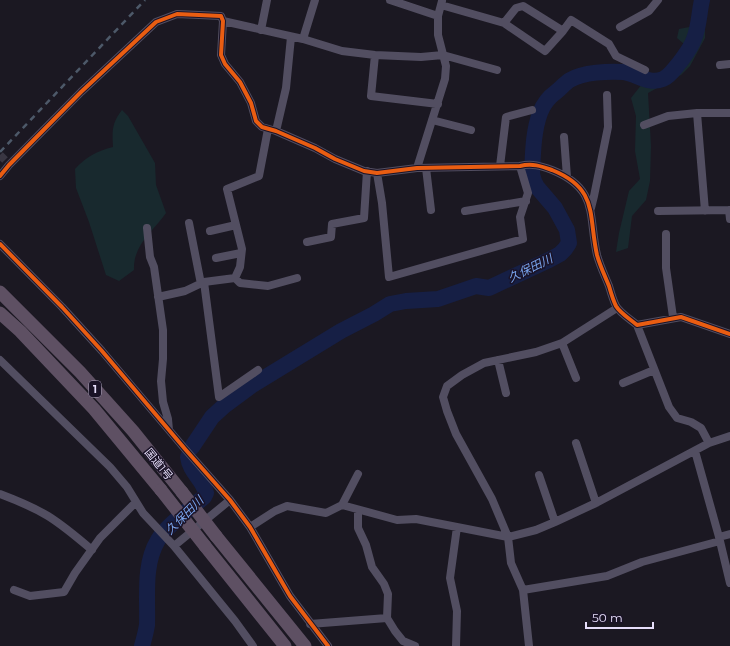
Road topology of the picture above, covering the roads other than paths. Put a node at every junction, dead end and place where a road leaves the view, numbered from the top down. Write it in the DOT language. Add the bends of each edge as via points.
graph roads {
  1 [pos="267,0"];
  2 [pos="315,0"];
  3 [pos="390,0"];
  4 [pos="658,0"];
  5 [pos="441,3"];
  6 [pos="438,16"];
  7 [pos="223,21"];
  8 [pos="504,23"];
  9 [pos="620,27"];
  10 [pos="261,30"];
  11 [pos="563,31"];
  12 [pos="291,37"];
  13 [pos="303,38"];
  14 [pos="443,54"];
  15 [pos="375,55"];
  16 [pos="730,64"];
  17 [pos="720,65"];
  18 [pos="497,70"];
  19 [pos="645,70"];
  20 [pos="607,95"];
  21 [pos="438,104"];
  22 [pos="532,110"];
  23 [pos="697,113"];
  24 [pos="730,113"];
  25 [pos="432,120"];
  26 [pos="644,125"];
  27 [pos="272,130"];
  28 [pos="471,130"];
  29 [pos="564,137"];
  30 [pos="523,165"];
  31 [pos="500,166"];
  32 [pos="417,168"];
  33 [pos="426,168"];
  34 [pos="368,172"];
  35 [pos="377,173"];
  36 [pos="0,176"];
  37 [pos="567,177"];
  38 [pos="526,201"];
  39 [pos="591,208"];
  40 [pos="431,210"];
  41 [pos="465,210"];
  42 [pos="729,210"];
  43 [pos="658,211"];
  44 [pos="705,211"];
  45 [pos="730,219"];
  46 [pos="189,223"];
  47 [pos="236,225"];
  48 [pos="148,228"];
  49 [pos="210,231"];
  50 [pos="666,234"];
  51 [pos="307,242"];
  52 [pos="0,244"];
  53 [pos="242,253"];
  54 [pos="216,258"];
  55 [pos="235,278"];
  56 [pos="297,278"];
  57 [pos="202,283"];
  58 [pos="0,292"];
  59 [pos="158,297"];
  60 [pos="617,308"];
  61 [pos="0,313"];
  62 [pos="673,317"];
  63 [pos="636,324"];
  64 [pos="730,334"];
  65 [pos="562,343"];
  66 [pos="498,360"];
  67 [pos="1,362"];
  68 [pos="258,370"];
  69 [pos="654,370"];
  70 [pos="576,378"];
  71 [pos="623,383"];
  72 [pos="506,393"];
  73 [pos="169,430"];
  74 [pos="728,439"];
  75 [pos="576,443"];
  76 [pos="709,443"];
  77 [pos="695,451"];
  78 [pos="358,474"];
  79 [pos="539,475"];
  80 [pos="0,494"];
  81 [pos="230,500"];
  82 [pos="136,502"];
  83 [pos="596,503"];
  84 [pos="342,505"];
  85 [pos="358,510"];
  86 [pos="555,522"];
  87 [pos="250,527"];
  88 [pos="457,527"];
  89 [pos="730,534"];
  90 [pos="508,537"];
  91 [pos="720,539"];
  92 [pos="174,546"];
  93 [pos="92,550"];
  94 [pos="730,583"];
  95 [pos="14,590"];
  96 [pos="523,590"];
  97 [pos="387,618"];
  98 [pos="310,624"];
  99 [pos="254,646"];
  100 [pos="285,646"];
  101 [pos="305,646"];
  102 [pos="328,646"];
  103 [pos="415,646"];
  104 [pos="456,646"];
  105 [pos="529,646"];
  1 -- 10 [label="street"];
  2 -- 13 [label="street"];
  3 -- 6 [label="street"];
  4 -- 9 [label="street" via="649,11"];
  5 -- 6 [label="street"];
  5 -- 8 [label="street"];
  6 -- 14 [label="street" via="438,35"];
  7 -- 10 [label="street"];
  7 -- 27 [label="street" via="221,55 225,64 243,87 256,121 262,127"];
  7 -- 36 [label="street" via="221,16 177,14 156,22 7,162"];
  8 -- 11 [label="street" via="516,8 523,6"];
  8 -- 11 [label="street" via="545,52"];
  10 -- 12 [label="street"];
  11 -- 19 [label="street" via="571,20 609,44 616,56"];
  12 -- 13 [label="street"];
  12 -- 27 [label="street" via="286,88"];
  13 -- 15 [label="street" via="342,51"];
  14 -- 15 [label="street" via="421,57"];
  14 -- 18 [label="street"];
  14 -- 21 [label="street" via="446,66 445,79"];
  15 -- 21 [label="street" via="370,96"];
  16 -- 17 [label="street"];
  20 -- 39 [label="street" via="608,127"];
  21 -- 25 [label="street"];
  22 -- 31 [label="street" via="506,117"];
  23 -- 24 [label="street"];
  23 -- 26 [label="street" via="668,116"];
  23 -- 44 [label="street"];
  25 -- 28 [label="street"];
  25 -- 32 [label="street"];
  27 -- 34 [label="street"];
  27 -- 47 [label="street" via="259,176 227,188"];
  29 -- 37 [label="street"];
  30 -- 31 [label="street"];
  30 -- 37 [label="street" via="538,165"];
  30 -- 38 [label="street" via="528,193"];
  31 -- 33 [label="street"];
  32 -- 33 [label="street"];
  32 -- 35 [label="street"];
  33 -- 40 [label="street"];
  34 -- 35 [label="street"];
  34 -- 51 [label="street" via="364,218 332,224 332,237"];
  35 -- 38 [label="street" via="389,277 523,239 520,217"];
  37 -- 39 [label="street" via="586,196"];
  38 -- 41 [label="street"];
  39 -- 60 [label="street" via="598,256"];
  42 -- 44 [label="street"];
  42 -- 45 [label="street"];
  43 -- 44 [label="street"];
  46 -- 57 [label="street"];
  47 -- 49 [label="street"];
  47 -- 53 [label="street"];
  48 -- 59 [label="street" via="150,257"];
  50 -- 62 [label="street" via="666,268"];
  52 -- 73 [label="street" via="102,351"];
  53 -- 54 [label="street"];
  53 -- 55 [label="street"];
  55 -- 56 [label="street" via="240,283 268,286"];
  55 -- 57 [label="street"];
  57 -- 59 [label="street" via="184,291"];
  57 -- 68 [label="street" via="219,397"];
  58 -- 101 [label="highway, 国道1号 / 1, bridge" via="80,372 133,431"];
  59 -- 73 [label="street" via="163,330 161,381"];
  60 -- 63 [label="street"];
  60 -- 65 [label="street"];
  61 -- 100 [label="highway, 国道1号 / 1, bridge" via="94,409 162,490"];
  62 -- 63 [label="street"];
  62 -- 64 [label="street" via="690,319"];
  63 -- 69 [label="street"];
  65 -- 66 [label="street" via="536,352"];
  65 -- 70 [label="street"];
  66 -- 72 [label="street"];
  66 -- 90 [label="street" via="484,363 462,374 447,386 444,397 456,434 492,499"];
  67 -- 82 [label="street" via="110,467"];
  69 -- 71 [label="street"];
  69 -- 76 [label="street" via="669,407 677,418 701,428"];
  73 -- 81 [label="street"];
  74 -- 76 [label="street"];
  75 -- 83 [label="street"];
  76 -- 77 [label="street"];
  77 -- 83 [label="street"];
  77 -- 91 [label="street"];
  78 -- 84 [label="street"];
  79 -- 86 [label="street"];
  80 -- 93 [label="street" via="47,516"];
  81 -- 87 [label="street"];
  81 -- 92 [label="street"];
  82 -- 92 [label="street"];
  82 -- 93 [label="street" via="100,538"];
  83 -- 86 [label="street"];
  84 -- 85 [label="street"];
  84 -- 87 [label="street" via="326,513 287,506"];
  85 -- 88 [label="street" via="397,520 416,519"];
  85 -- 97 [label="street" via="358,528 372,567 388,594"];
  86 -- 90 [label="street"];
  87 -- 98 [label="street" via="290,596"];
  88 -- 90 [label="street"];
  88 -- 104 [label="street" via="450,578 457,612"];
  89 -- 91 [label="street"];
  90 -- 96 [label="street" via="511,563"];
  91 -- 94 [label="street"];
  91 -- 96 [label="street" via="642,562 607,576"];
  92 -- 99 [label="street"];
  93 -- 95 [label="street" via="64,592 30,596"];
  96 -- 105 [label="street"];
  97 -- 98 [label="street"];
  97 -- 103 [label="street" via="404,641"];
  98 -- 102 [label="street"];
}
